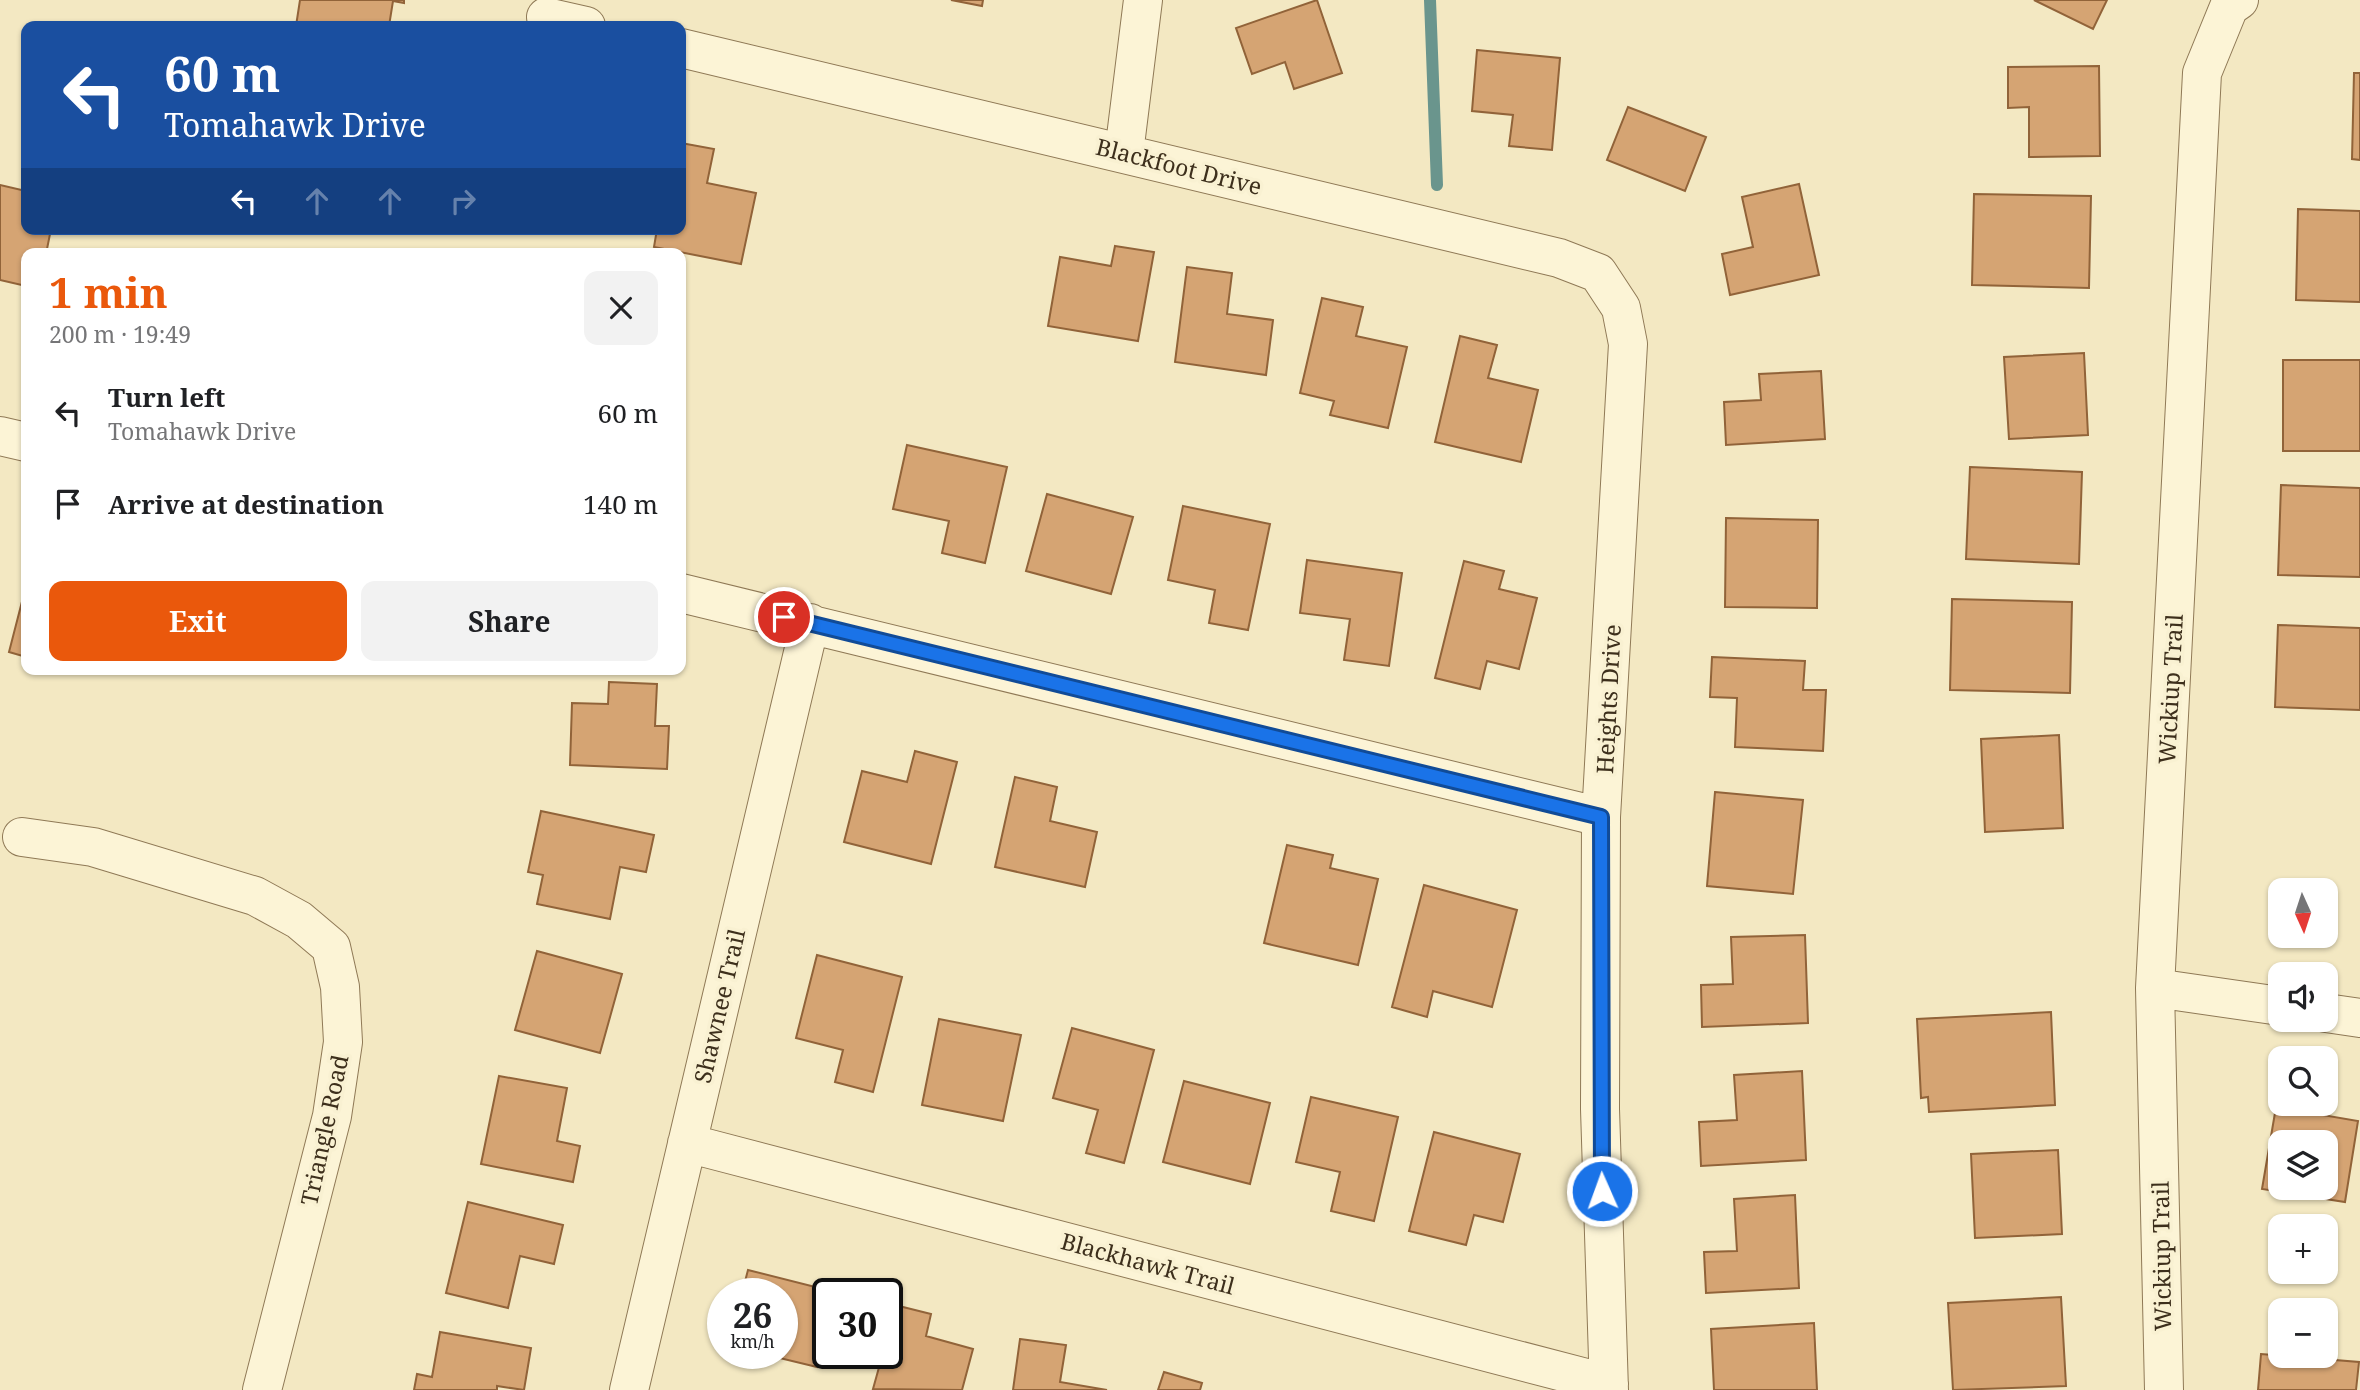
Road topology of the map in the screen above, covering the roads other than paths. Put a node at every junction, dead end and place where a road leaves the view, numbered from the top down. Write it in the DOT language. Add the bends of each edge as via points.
graph roads {
  1 [pos="1143,0"];
  2 [pos="2239,0"];
  3 [pos="546,17"];
  4 [pos="564,21"];
  5 [pos="686,49"];
  6 [pos="1124,153"];
  7 [pos="1628,344"];
  8 [pos="0,436"];
  9 [pos="21,441"];
  10 [pos="686,594"];
  11 [pos="810,623"];
  12 [pos="1601,817"];
  13 [pos="22,836"];
  14 [pos="2155,988"];
  15 [pos="2268,1004"];
  16 [pos="2338,1015"];
  17 [pos="2360,1018"];
  18 [pos="687,1143"];
  19 [pos="1609,1387"];
  20 [pos="262,1390"];
  21 [pos="629,1390"];
  22 [pos="2164,1390"];
  1 -- 6 [label="street"];
  2 -- 14 [label="street, Wickiup Trail" via="2229,7 2202,73"];
  3 -- 4 [label="street"];
  5 -- 6 [label="street, Blackfoot Drive"];
  6 -- 7 [label="street, Blackfoot Drive" via="1559,258 1598,274 1621,308"];
  7 -- 12 [label="street, Heights Drive"];
  8 -- 9 [label="street"];
  10 -- 11 [label="street"];
  11 -- 12 [label="street"];
  11 -- 18 [label="street, Shawnee Trail"];
  12 -- 19 [label="street, Heights Drive" via="1600,1109"];
  13 -- 20 [label="street, Triangle Road" via="93,847 255,896 299,920 331,947 340,987 343,1042 332,1116"];
  14 -- 15 [label="street"];
  14 -- 22 [label="street, Wickiup Trail"];
  16 -- 17 [label="street"];
  18 -- 19 [label="street, Blackhawk Trail"];
  18 -- 21 [label="street, Shawnee Trail"];
}
